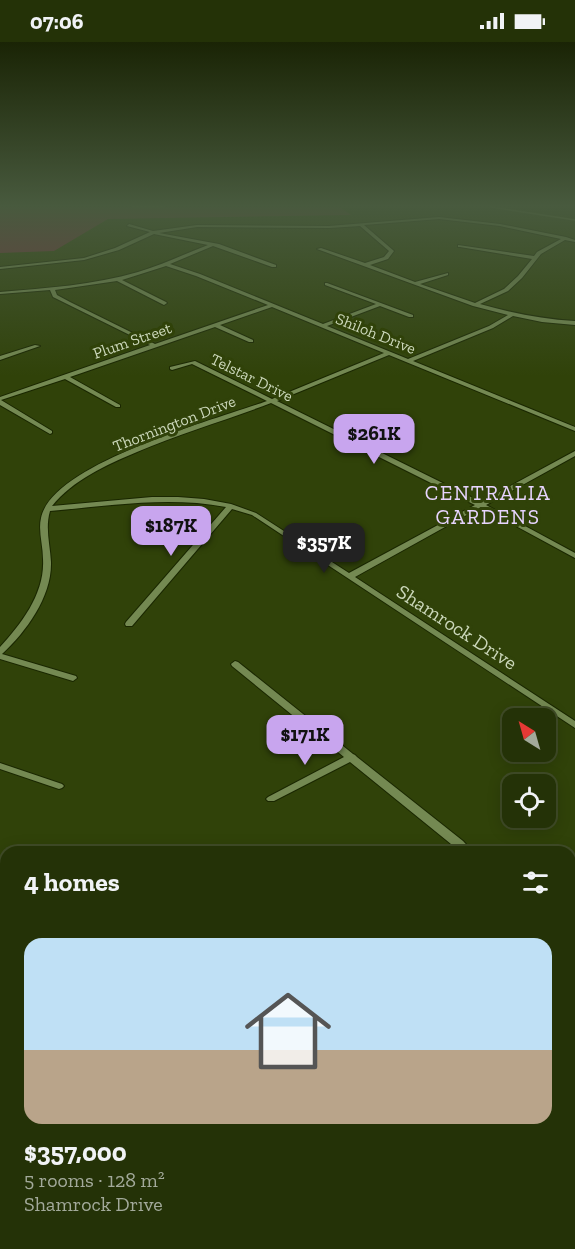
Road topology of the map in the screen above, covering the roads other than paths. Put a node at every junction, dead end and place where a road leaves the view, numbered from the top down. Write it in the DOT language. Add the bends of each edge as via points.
graph roads {
  1 [pos="44,263"];
  2 [pos="267,263"];
  3 [pos="360,263"];
  4 [pos="370,263"];
  5 [pos="531,263"];
  6 [pos="165,264"];
  7 [pos="365,265"];
  8 [pos="274,266"];
  9 [pos="0,268"];
  10 [pos="446,274"];
  11 [pos="117,279"];
  12 [pos="327,284"];
  13 [pos="416,284"];
  14 [pos="52,289"];
  15 [pos="0,293"];
  16 [pos="164,303"];
  17 [pos="381,304"];
  18 [pos="475,304"];
  19 [pos="273,305"];
  20 [pos="411,316"];
  21 [pos="510,316"];
  22 [pos="575,323"];
  23 [pos="216,325"];
  24 [pos="322,326"];
  25 [pos="251,341"];
  26 [pos="37,346"];
  27 [pos="156,346"];
  28 [pos="389,353"];
  29 [pos="0,358"];
  30 [pos="408,361"];
  31 [pos="172,368"];
  32 [pos="66,377"];
  33 [pos="0,401"];
  34 [pos="270,401"];
  35 [pos="118,406"];
  36 [pos="575,429"];
  37 [pos="50,432"];
  38 [pos="575,453"];
  39 [pos="481,505"];
  40 [pos="231,506"];
  41 [pos="47,509"];
  42 [pos="575,556"];
  43 [pos="350,576"];
  44 [pos="129,624"];
  45 [pos="0,654"];
  46 [pos="235,664"];
  47 [pos="73,678"];
  48 [pos="575,725"];
  49 [pos="352,757"];
  50 [pos="0,766"];
  51 [pos="59,786"];
  52 [pos="271,799"];
  53 [pos="459,844"];
  54 [pos="456,846"];
  55 [pos="461,846"];
  1 -- 9 [label="street"];
  2 -- 8 [label="street"];
  3 -- 7 [label="street"];
  4 -- 7 [label="street"];
  5 -- 18 [label="street" via="506,290"];
  6 -- 11 [label="street"];
  6 -- 19 [label="street, Shiloh Drive"];
  7 -- 13 [label="street"];
  10 -- 13 [label="street"];
  11 -- 14 [label="street"];
  11 -- 16 [label="street"];
  12 -- 17 [label="street"];
  13 -- 18 [label="street"];
  14 -- 15 [label="street"];
  14 -- 27 [label="street" via="55,296"];
  17 -- 20 [label="street"];
  17 -- 24 [label="street"];
  18 -- 21 [label="street"];
  19 -- 23 [label="street, Plum Street"];
  19 -- 24 [label="street, Shiloh Drive"];
  21 -- 22 [label="street"];
  21 -- 30 [label="street"];
  23 -- 25 [label="street"];
  23 -- 27 [label="street, Plum Street"];
  24 -- 28 [label="street, Shiloh Drive"];
  26 -- 29 [label="street"];
  27 -- 32 [label="street, Plum Street"];
  28 -- 30 [label="street, Shiloh Drive"];
  28 -- 34 [label="street, Thornington Drive"];
  30 -- 36 [label="street, Shiloh Drive"];
  31 -- 34 [label="street, Telstar Drive" via="193,362"];
  32 -- 33 [label="street, Plum Street"];
  32 -- 35 [label="street"];
  33 -- 37 [label="street"];
  34 -- 39 [label="street, Telstar Drive"];
  34 -- 41 [label="street, Thornington Drive" via="98,467 67,487"];
  38 -- 39 [label="street"];
  39 -- 42 [label="street, Telstar Drive"];
  39 -- 43 [label="street"];
  40 -- 41 [label="street, Shamrock Drive" via="178,499"];
  40 -- 43 [label="street, Shamrock Drive" via="265,519"];
  40 -- 44 [label="street"];
  41 -- 45 [label="street" via="42,522 47,567 41,592 21,628"];
  43 -- 48 [label="street, Shamrock Drive"];
  45 -- 47 [label="street"];
  46 -- 49 [label="street"];
  49 -- 52 [label="street"];
  49 -- 53 [label="street"];
  50 -- 51 [label="street"];
  53 -- 54 [label="street"];
  53 -- 55 [label="street"];
}
